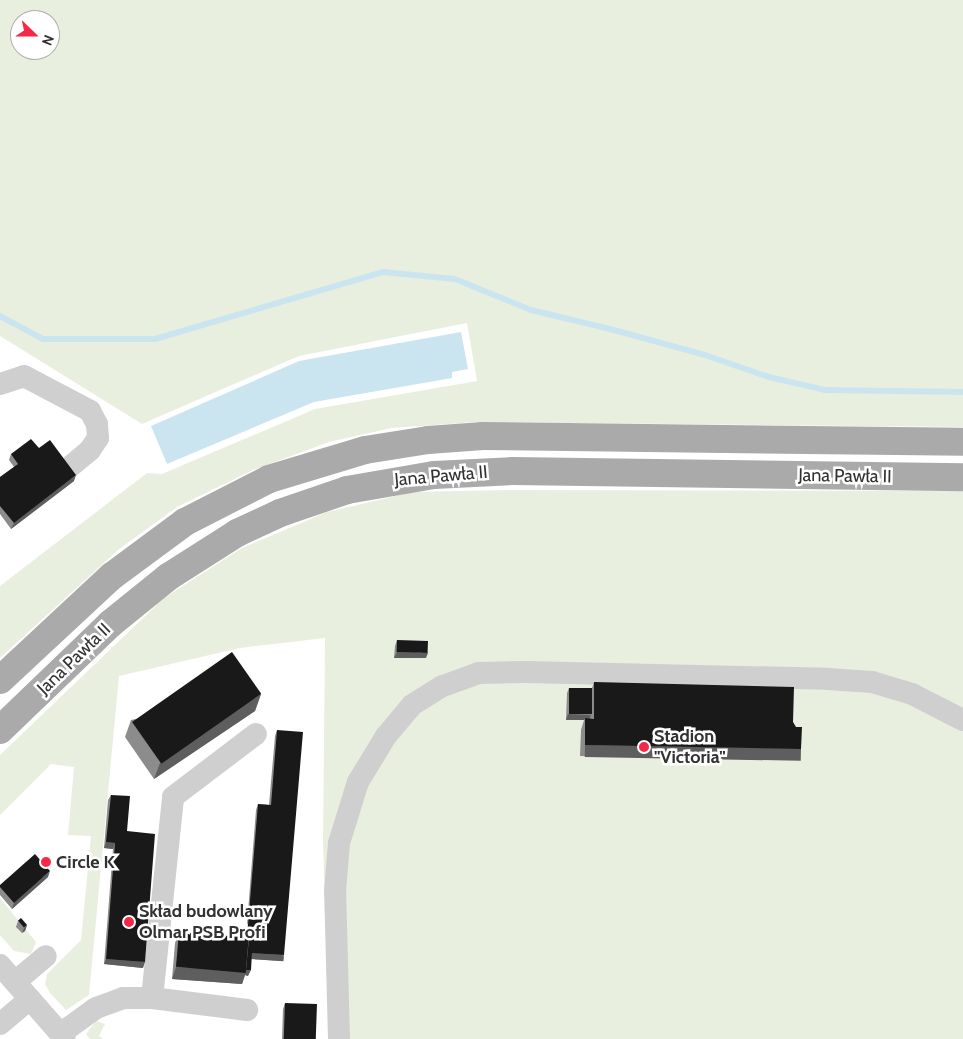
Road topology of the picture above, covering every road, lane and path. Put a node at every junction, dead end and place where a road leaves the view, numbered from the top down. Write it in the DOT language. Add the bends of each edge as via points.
graph roads {
  1 [pos="0,384"];
  2 [pos="963,442"];
  3 [pos="66,470"];
  4 [pos="963,478"];
  5 [pos="0,680"];
  6 [pos="963,720"];
  7 [pos="0,730"];
  8 [pos="256,734"];
  9 [pos="46,956"];
  10 [pos="0,966"];
  11 [pos="15,982"];
  12 [pos="152,998"];
  13 [pos="30,999"];
  14 [pos="247,1010"];
  15 [pos="0,1024"];
  16 [pos="62,1036"];
  17 [pos="339,1039"];
  1 -- 3 [label="street" via="24,376 90,412 97,424 98,438 90,450"];
  2 -- 5 [label="main road, Jana Pawła II" via="483,436 428,440 365,450 269,479 185,522 112,576"];
  4 -- 7 [label="main road, Jana Pawła II" via="512,471 434,475 347,490 288,510 237,533 168,577 110,624"];
  6 -- 17 [label="street" via="912,694 872,682 828,679 526,672 478,673 443,686 412,705 386,736 358,782 339,843 335,891"];
  8 -- 12 [label="street" via="173,797"];
  9 -- 11 [label="street"];
  10 -- 11 [label="street"];
  11 -- 13 [label="street"];
  12 -- 14 [label="street"];
  12 -- 16 [label="street" via="123,998 96,1008"];
  13 -- 15 [label="street"];
  13 -- 16 [label="street"];
}
